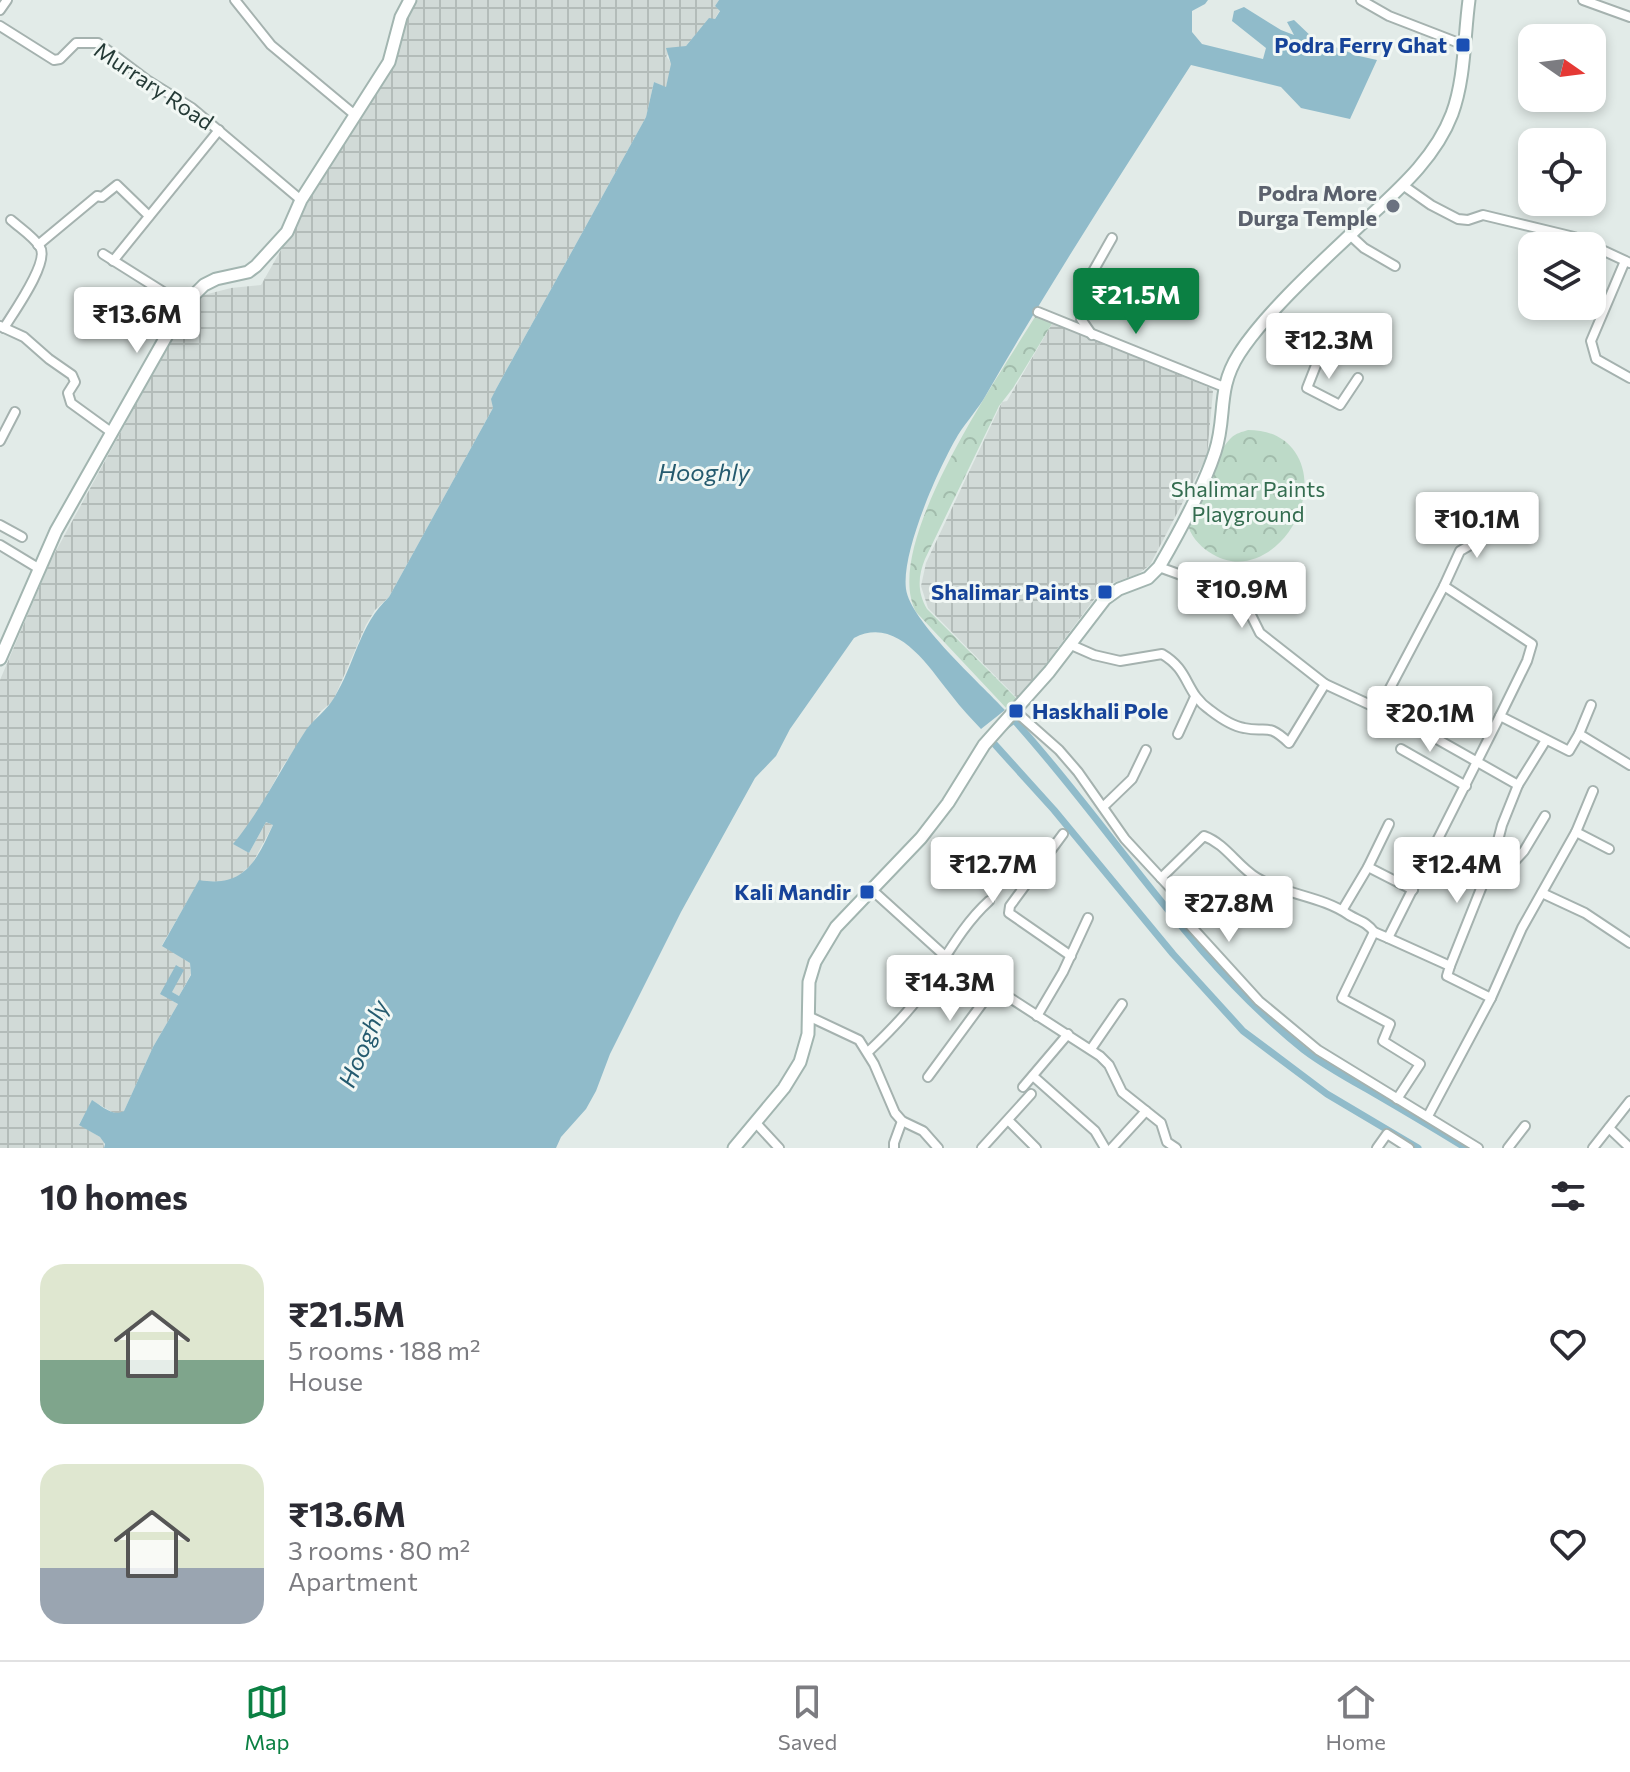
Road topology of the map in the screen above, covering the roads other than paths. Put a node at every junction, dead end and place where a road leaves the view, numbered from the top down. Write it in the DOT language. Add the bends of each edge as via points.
graph roads {
  1 [pos="7,0"];
  2 [pos="410,0"];
  3 [pos="1361,0"];
  4 [pos="1469,0"];
  5 [pos="1583,0"];
  6 [pos="240,2"];
  7 [pos="0,10"];
  8 [pos="1630,17"];
  9 [pos="0,27"];
  10 [pos="1464,45"];
  11 [pos="355,115"];
  12 [pos="219,130"];
  13 [pos="1404,186"];
  14 [pos="301,200"];
  15 [pos="149,216"];
  16 [pos="11,220"];
  17 [pos="1350,235"];
  18 [pos="1112,238"];
  19 [pos="38,245"];
  20 [pos="103,254"];
  21 [pos="113,261"];
  22 [pos="1627,262"];
  23 [pos="1395,266"];
  24 [pos="184,305"];
  25 [pos="1038,312"];
  26 [pos="1268,319"];
  27 [pos="2,327"];
  28 [pos="1092,335"];
  29 [pos="1358,378"];
  30 [pos="1630,378"];
  31 [pos="1224,387"];
  32 [pos="15,412"];
  33 [pos="111,432"];
  34 [pos="0,441"];
  35 [pos="3,526"];
  36 [pos="22,537"];
  37 [pos="1514,537"];
  38 [pos="0,543"];
  39 [pos="1159,567"];
  40 [pos="38,568"];
  41 [pos="1444,586"];
  42 [pos="1069,644"];
  43 [pos="0,659"];
  44 [pos="1325,684"];
  45 [pos="1195,697"];
  46 [pos="1591,705"];
  47 [pos="1013,713"];
  48 [pos="1500,716"];
  49 [pos="1398,717"];
  50 [pos="1178,734"];
  51 [pos="1579,734"];
  52 [pos="1546,740"];
  53 [pos="1401,749"];
  54 [pos="1146,750"];
  55 [pos="1477,763"];
  56 [pos="1630,765"];
  57 [pos="1518,785"];
  58 [pos="1466,786"];
  59 [pos="1593,791"];
  60 [pos="1103,807"];
  61 [pos="1545,816"];
  62 [pos="1389,824"];
  63 [pos="1576,832"];
  64 [pos="1063,834"];
  65 [pos="1609,849"];
  66 [pos="1494,856"];
  67 [pos="1368,867"];
  68 [pos="1161,878"];
  69 [pos="871,889"];
  70 [pos="1413,890"];
  71 [pos="1542,893"];
  72 [pos="989,901"];
  73 [pos="1343,909"];
  74 [pos="1088,918"];
  75 [pos="1374,932"];
  76 [pos="1388,938"];
  77 [pos="1630,943"];
  78 [pos="945,956"];
  79 [pos="1071,956"];
  80 [pos="1450,966"];
  81 [pos="995,986"];
  82 [pos="1491,998"];
  83 [pos="1122,1004"];
  84 [pos="808,1016"];
  85 [pos="1037,1016"];
  86 [pos="1068,1034"];
  87 [pos="1091,1049"];
  88 [pos="868,1052"];
  89 [pos="1033,1076"];
  90 [pos="928,1077"];
  91 [pos="1023,1087"];
  92 [pos="1031,1094"];
  93 [pos="1397,1099"];
  94 [pos="1630,1101"];
  95 [pos="1146,1111"];
  96 [pos="1428,1116"];
  97 [pos="902,1121"];
  98 [pos="1009,1121"];
  99 [pos="755,1122"];
  100 [pos="1525,1126"];
  101 [pos="1609,1128"];
  102 [pos="734,1148"];
  103 [pos="779,1148"];
  104 [pos="894,1148"];
  105 [pos="938,1148"];
  106 [pos="982,1148"];
  107 [pos="1036,1148"];
  108 [pos="1105,1148"];
  109 [pos="1112,1148"];
  110 [pos="1176,1148"];
  111 [pos="1377,1148"];
  112 [pos="1409,1148"];
  113 [pos="1478,1148"];
  114 [pos="1508,1148"];
  115 [pos="1593,1148"];
  116 [pos="1630,1148"];
  1 -- 7 [label="street"];
  2 -- 11 [label="main road" via="389,62"];
  3 -- 10 [label="street"];
  4 -- 10 [label="main road"];
  5 -- 8 [label="street"];
  6 -- 11 [label="street" via="282,56"];
  9 -- 12 [label="street, Murrary Road" via="54,60 76,43 98,43"];
  10 -- 13 [label="main road" via="1451,116"];
  11 -- 14 [label="main road"];
  12 -- 14 [label="street, Murrary Road"];
  12 -- 15 [label="street"];
  13 -- 17 [label="main road"];
  13 -- 22 [label="street" via="1458,219 1483,215 1574,237"];
  14 -- 24 [label="main road" via="287,232 256,266 204,285"];
  15 -- 19 [label="street" via="117,185"];
  15 -- 21 [label="street"];
  16 -- 19 [label="street"];
  17 -- 23 [label="street"];
  17 -- 26 [label="main road"];
  18 -- 28 [label="street" via="1091,275 1081,319"];
  19 -- 27 [label="street" via="41,262"];
  20 -- 21 [label="street"];
  21 -- 24 [label="street"];
  22 -- 30 [label="street" via="1591,341 1596,359"];
  24 -- 33 [label="main road"];
  25 -- 28 [label="street"];
  26 -- 29 [label="street" via="1324,358 1307,388 1340,405"];
  26 -- 31 [label="main road" via="1242,350"];
  27 -- 33 [label="street" via="24,337 72,375 75,382 67,398"];
  28 -- 31 [label="street"];
  31 -- 39 [label="main road" via="1215,451"];
  32 -- 34 [label="street"];
  33 -- 40 [label="main road"];
  35 -- 36 [label="street"];
  35 -- 38 [label="street"];
  37 -- 41 [label="street" via="1488,520 1472,544 1460,551"];
  38 -- 40 [label="street"];
  39 -- 42 [label="main road" via="1105,599"];
  39 -- 44 [label="street" via="1228,592 1250,613 1260,633"];
  40 -- 43 [label="main road"];
  41 -- 44 [label="street" via="1379,709"];
  41 -- 48 [label="street" via="1532,644"];
  42 -- 45 [label="street" via="1120,661 1162,654 1184,672"];
  42 -- 47 [label="main road"];
  44 -- 45 [label="street" via="1289,743 1273,730 1245,729 1228,721"];
  45 -- 50 [label="street"];
  46 -- 51 [label="street"];
  47 -- 60 [label="street" via="1059,750"];
  47 -- 69 [label="main road" via="984,745 921,838"];
  48 -- 52 [label="street"];
  48 -- 55 [label="street"];
  49 -- 55 [label="street"];
  51 -- 52 [label="street" via="1569,751"];
  51 -- 56 [label="street"];
  52 -- 57 [label="street"];
  53 -- 58 [label="street"];
  54 -- 60 [label="street" via="1132,779"];
  55 -- 57 [label="street"];
  55 -- 58 [label="street"];
  57 -- 66 [label="street"];
  58 -- 70 [label="street"];
  59 -- 63 [label="street"];
  60 -- 68 [label="street"];
  61 -- 66 [label="street" via="1513,863"];
  62 -- 67 [label="street"];
  63 -- 65 [label="street"];
  63 -- 71 [label="street"];
  64 -- 79 [label="street" via="1009,913"];
  66 -- 80 [label="street"];
  67 -- 70 [label="street"];
  67 -- 73 [label="street"];
  68 -- 73 [label="street" via="1204,836 1217,841 1260,880"];
  68 -- 93 [label="street" via="1187,906 1188,923 1259,1001 1327,1057"];
  69 -- 78 [label="street"];
  69 -- 84 [label="main road" via="836,927 815,962"];
  70 -- 76 [label="street"];
  71 -- 77 [label="street"];
  71 -- 82 [label="street"];
  72 -- 78 [label="street"];
  73 -- 75 [label="street"];
  74 -- 79 [label="street"];
  75 -- 76 [label="street"];
  75 -- 93 [label="street" via="1342,998 1390,1024 1383,1041 1420,1064"];
  76 -- 80 [label="street"];
  78 -- 81 [label="street"];
  78 -- 88 [label="street" via="919,997"];
  79 -- 85 [label="street"];
  80 -- 82 [label="street" via="1447,976"];
  81 -- 85 [label="street"];
  81 -- 90 [label="street"];
  82 -- 96 [label="street"];
  83 -- 87 [label="street"];
  84 -- 88 [label="street" via="859,1040"];
  84 -- 99 [label="main road" via="800,1062"];
  85 -- 86 [label="street"];
  86 -- 87 [label="street"];
  86 -- 89 [label="street"];
  87 -- 95 [label="street" via="1109,1065 1122,1092"];
  88 -- 97 [label="street"];
  89 -- 91 [label="street"];
  89 -- 108 [label="street" via="1095,1131"];
  92 -- 98 [label="street"];
  93 -- 96 [label="street"];
  94 -- 101 [label="street"];
  95 -- 109 [label="street"];
  95 -- 110 [label="street" via="1161,1123 1167,1142"];
  96 -- 113 [label="street"];
  97 -- 104 [label="street"];
  97 -- 105 [label="street"];
  98 -- 106 [label="street"];
  98 -- 107 [label="street"];
  99 -- 102 [label="main road"];
  99 -- 103 [label="street"];
  100 -- 114 [label="street"];
  101 -- 115 [label="street"];
  101 -- 116 [label="street"];
  111 -- 112 [label="street" via="1387,1134"];
}
